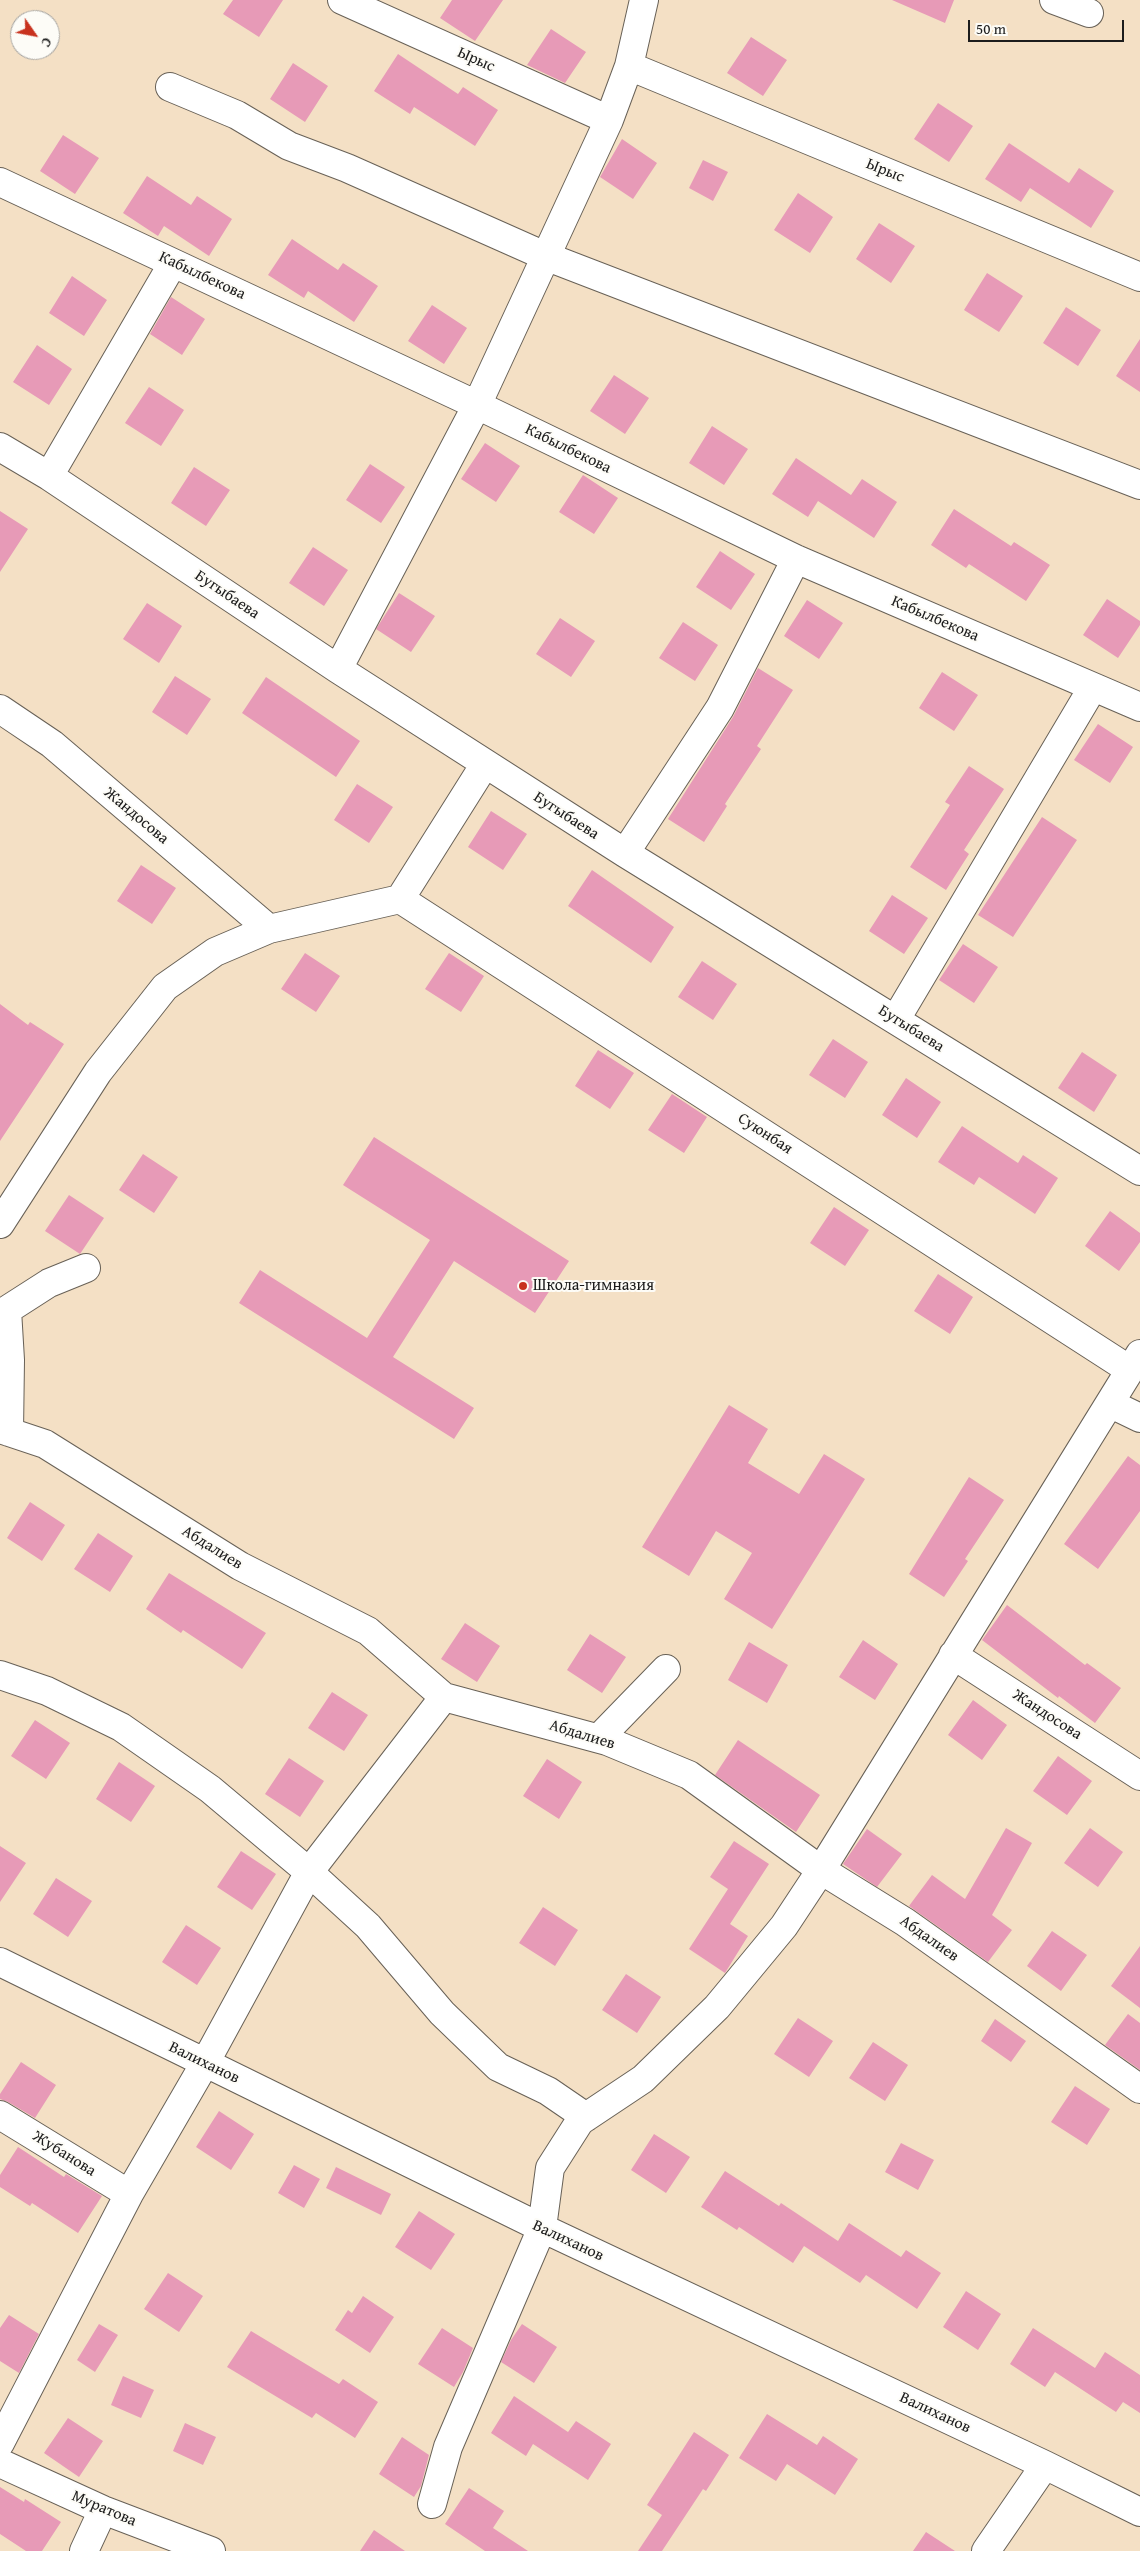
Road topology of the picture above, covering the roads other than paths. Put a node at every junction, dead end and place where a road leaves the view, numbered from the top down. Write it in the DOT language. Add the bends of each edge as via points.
graph roads {
  1 [pos="342,0"];
  2 [pos="644,0"];
  3 [pos="1054,0"];
  4 [pos="1089,13"];
  5 [pos="629,66"];
  6 [pos="170,87"];
  7 [pos="609,120"];
  8 [pos="0,182"];
  9 [pos="545,256"];
  10 [pos="173,263"];
  11 [pos="1140,277"];
  12 [pos="477,405"];
  13 [pos="0,447"];
  14 [pos="49,476"];
  15 [pos="1140,485"];
  16 [pos="796,559"];
  17 [pos="338,669"];
  18 [pos="1093,688"];
  19 [pos="1140,707"];
  20 [pos="0,709"];
  21 [pos="485,764"];
  22 [pos="625,853"];
  23 [pos="400,899"];
  24 [pos="269,929"];
  25 [pos="896,1019"];
  26 [pos="1140,1171"];
  27 [pos="0,1224"];
  28 [pos="86,1268"];
  29 [pos="3,1313"];
  30 [pos="1135,1362"];
  31 [pos="1111,1404"];
  32 [pos="1140,1418"];
  33 [pos="4,1431"];
  34 [pos="953,1655"];
  35 [pos="666,1669"];
  36 [pos="0,1675"];
  37 [pos="444,1697"];
  38 [pos="599,1738"];
  39 [pos="1140,1776"];
  40 [pos="821,1870"];
  41 [pos="309,1872"];
  42 [pos="0,1962"];
  43 [pos="205,2063"];
  44 [pos="1140,2090"];
  45 [pos="0,2115"];
  46 [pos="586,2117"];
  47 [pos="128,2194"];
  48 [pos="542,2228"];
  49 [pos="0,2442"];
  50 [pos="0,2463"];
  51 [pos="1045,2465"];
  52 [pos="432,2504"];
  53 [pos="102,2510"];
  54 [pos="1140,2512"];
  55 [pos="84,2551"];
  56 [pos="211,2551"];
  57 [pos="986,2551"];
  1 -- 7 [label="street, Ырыс"];
  2 -- 5 [label="street"];
  3 -- 4 [label="street"];
  5 -- 7 [label="street"];
  5 -- 11 [label="street, Ырыс"];
  6 -- 9 [label="street" via="237,115 289,146 347,168"];
  7 -- 9 [label="street"];
  8 -- 10 [label="street, Кабылбекова"];
  9 -- 12 [label="street"];
  9 -- 15 [label="street"];
  10 -- 12 [label="street, Кабылбекова"];
  10 -- 14 [label="street"];
  12 -- 16 [label="street, Кабылбекова"];
  12 -- 17 [label="street"];
  13 -- 14 [label="street, Бугыбаева"];
  14 -- 17 [label="street, Бугыбаева"];
  16 -- 18 [label="street, Кабылбекова"];
  16 -- 22 [label="street" via="720,708"];
  17 -- 21 [label="street, Бугыбаева"];
  18 -- 19 [label="street, Кабылбекова"];
  18 -- 25 [label="street"];
  20 -- 24 [label="street, Жандосова" via="52,744"];
  21 -- 22 [label="street, Бугыбаева"];
  21 -- 23 [label="street"];
  22 -- 25 [label="street, Бугыбаева"];
  23 -- 24 [label="street"];
  23 -- 30 [label="street, Суюнбая"];
  24 -- 27 [label="street" via="215,952 165,986 98,1072"];
  25 -- 26 [label="street, Бугыбаева"];
  28 -- 29 [label="street" via="49,1283"];
  29 -- 33 [label="street" via="10,1360"];
  30 -- 31 [label="street"];
  31 -- 32 [label="street"];
  31 -- 34 [label="street"];
  33 -- 37 [label="street, Абдалиев" via="45,1444 240,1566 368,1631"];
  34 -- 39 [label="street, Жандосова"];
  34 -- 40 [label="street"];
  35 -- 38 [label="street"];
  36 -- 41 [label="street" via="47,1691 121,1727 210,1790"];
  37 -- 38 [label="street, Абдалиев"];
  37 -- 41 [label="street"];
  38 -- 40 [label="street, Абдалиев" via="689,1775"];
  40 -- 44 [label="street, Абдалиев" via="905,1922"];
  40 -- 46 [label="street" via="784,1926 718,2007 643,2078"];
  41 -- 43 [label="street"];
  41 -- 46 [label="street" via="368,1926 442,2014 498,2067 548,2091"];
  42 -- 43 [label="street, Валиханов"];
  43 -- 47 [label="street"];
  43 -- 48 [label="street, Валиханов"];
  45 -- 47 [label="street, Жубанова"];
  46 -- 48 [label="street" via="580,2121 550,2168"];
  47 -- 49 [label="street"];
  48 -- 51 [label="street, Валиханов"];
  48 -- 52 [label="street" via="448,2447"];
  50 -- 53 [label="street, Муратова"];
  51 -- 54 [label="street, Валиханов"];
  51 -- 57 [label="street"];
  53 -- 55 [label="street"];
  53 -- 56 [label="street, Муратова"];
}
